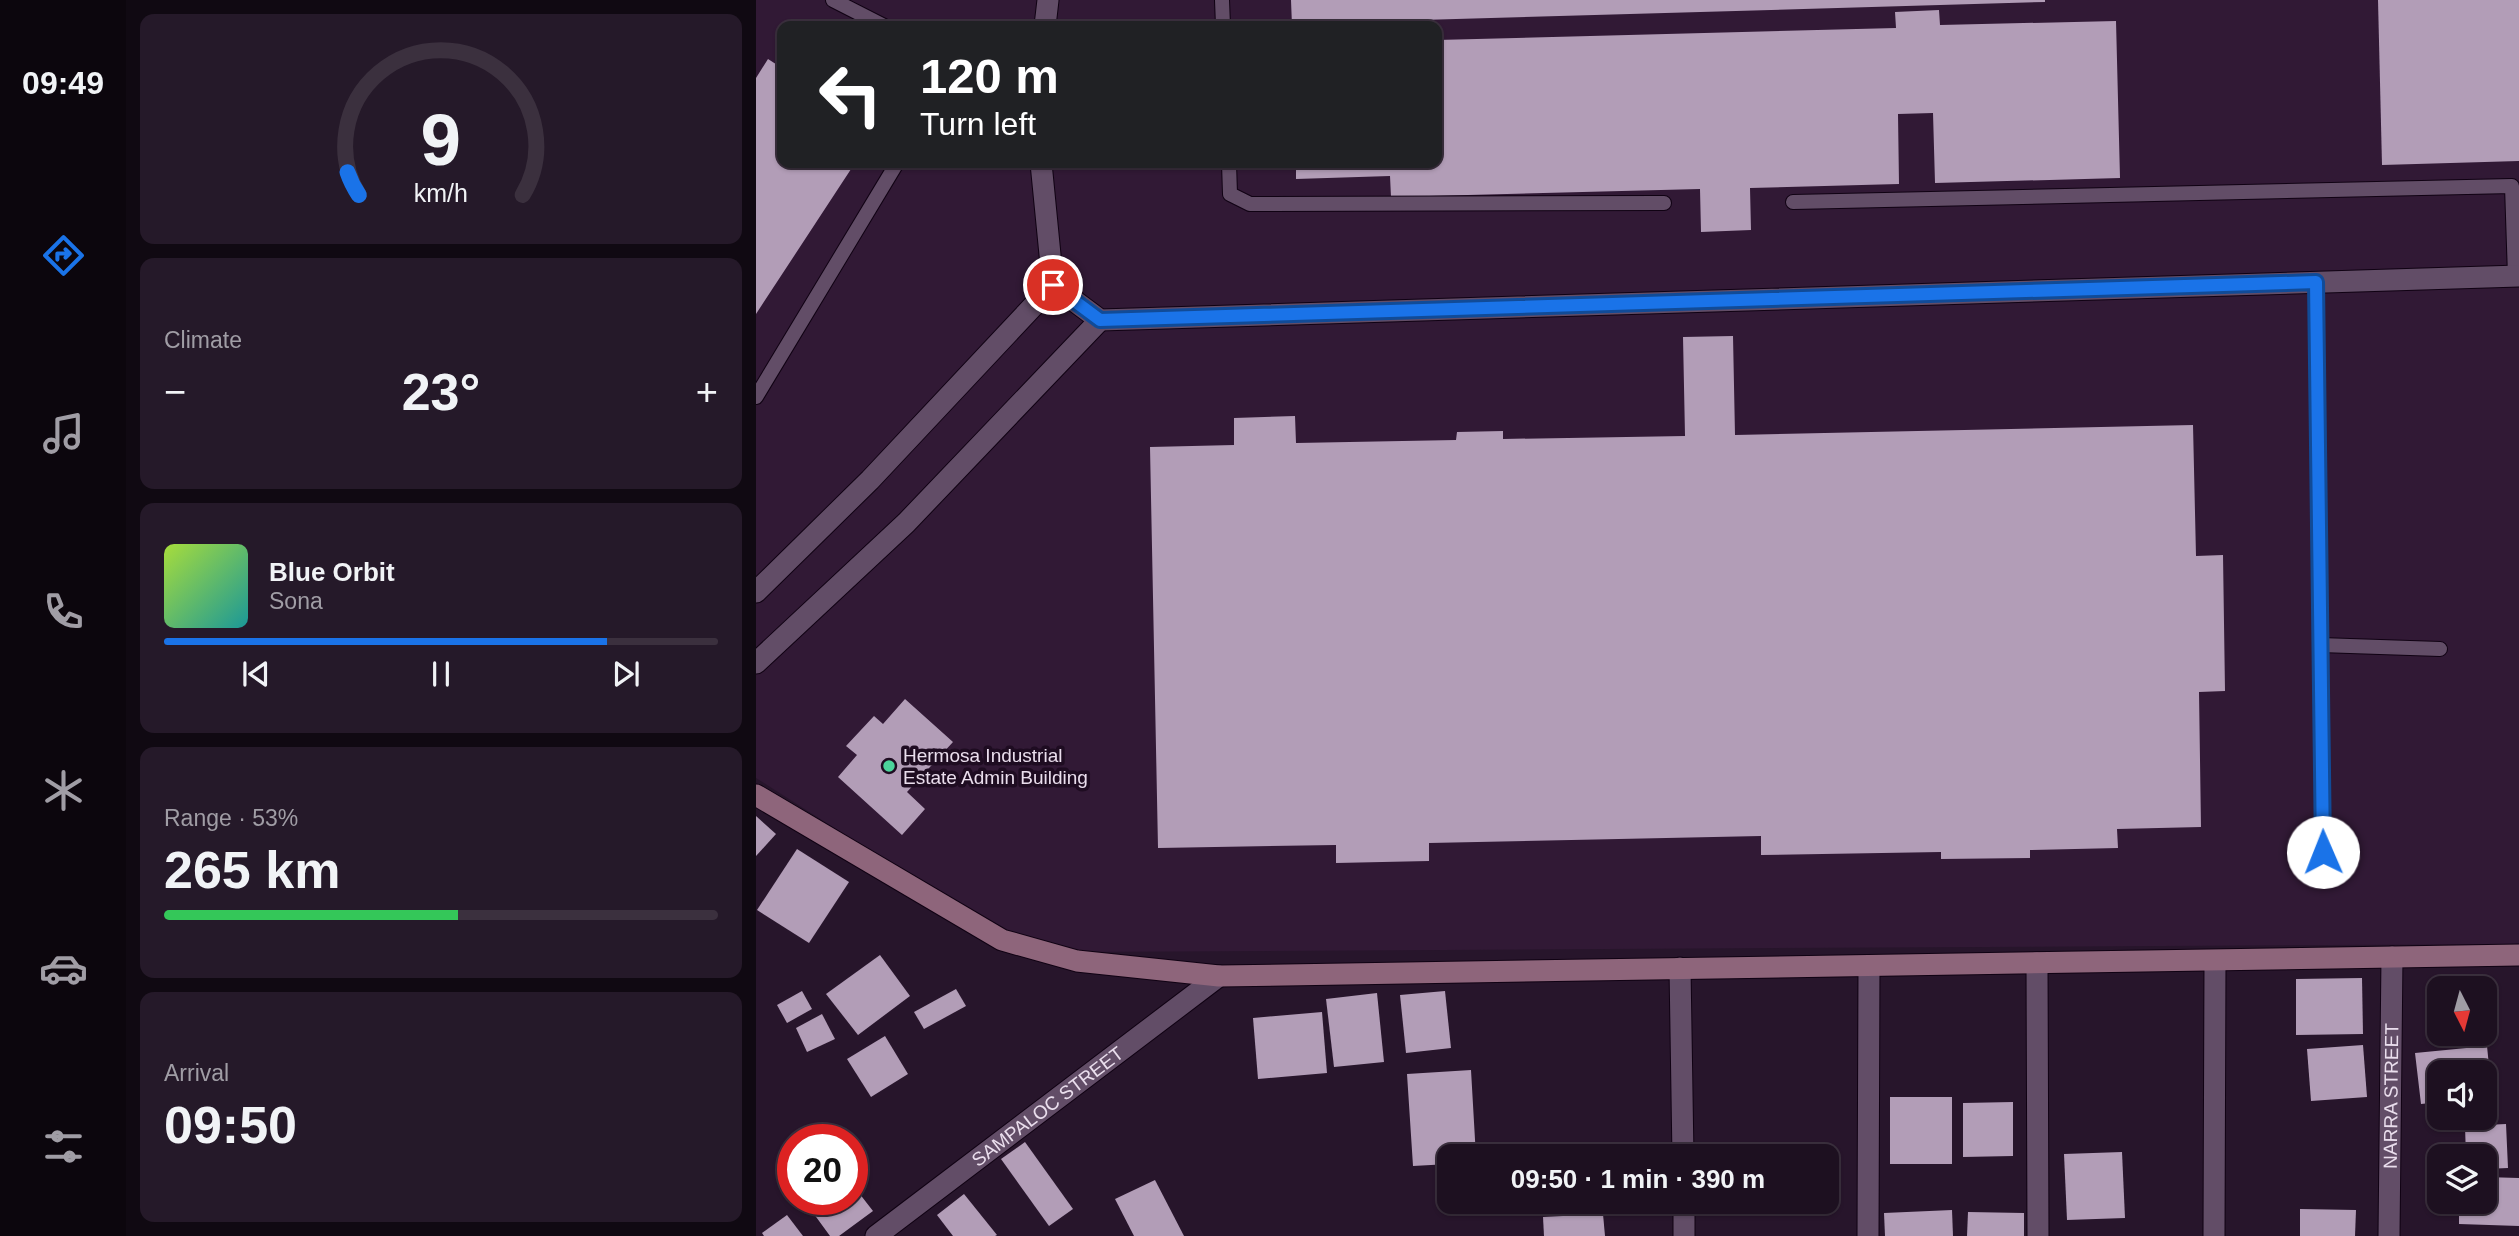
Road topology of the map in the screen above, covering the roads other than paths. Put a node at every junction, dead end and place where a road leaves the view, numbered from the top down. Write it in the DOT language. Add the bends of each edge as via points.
graph roads {
  1 [pos="833,0"];
  2 [pos="1048,0"];
  3 [pos="1222,0"];
  4 [pos="874,21"];
  5 [pos="1046,21"];
  6 [pos="1223,21"];
  7 [pos="894,168"];
  8 [pos="1041,168"];
  9 [pos="1229,168"];
  10 [pos="1793,202"];
  11 [pos="1664,203"];
  12 [pos="2517,276"];
  13 [pos="2316,282"];
  14 [pos="1053,285"];
  15 [pos="1100,320"];
  16 [pos="756,397"];
  17 [pos="756,592"];
  18 [pos="2320,645"];
  19 [pos="2440,649"];
  20 [pos="756,663"];
  21 [pos="756,795"];
  22 [pos="2323,852"];
  23 [pos="2519,955"];
  24 [pos="2392,957"];
  25 [pos="2215,962"];
  26 [pos="2037,963"];
  27 [pos="1869,966"];
  28 [pos="1680,968"];
  29 [pos="1219,976"];
  30 [pos="1683,1144"];
  31 [pos="1684,1214"];
  32 [pos="876,1236"];
  33 [pos="1684,1236"];
  34 [pos="1868,1236"];
  35 [pos="2038,1236"];
  36 [pos="2214,1236"];
  37 [pos="2389,1236"];
  1 -- 4 [label="lane"];
  2 -- 5 [label="street"];
  3 -- 6 [label="lane"];
  7 -- 16 [label="lane"];
  8 -- 14 [label="street"];
  9 -- 11 [label="lane" via="1230,194 1250,204"];
  10 -- 12 [label="lane" via="2512,186"];
  12 -- 13 [label="street"];
  13 -- 15 [label="street"];
  13 -- 18 [label="lane"];
  14 -- 15 [label="street"];
  14 -- 17 [label="street" via="870,480"];
  15 -- 20 [label="street" via="906,523"];
  18 -- 19 [label="lane"];
  18 -- 22 [label="lane"];
  21 -- 29 [label="street" via="1002,940 1077,961"];
  23 -- 24 [label="street"];
  24 -- 25 [label="street"];
  24 -- 37 [label="street, NARRA STREET"];
  25 -- 26 [label="street"];
  25 -- 36 [label="street"];
  26 -- 27 [label="street"];
  26 -- 35 [label="street"];
  27 -- 28 [label="street"];
  27 -- 34 [label="street"];
  28 -- 29 [label="street"];
  28 -- 30 [label="street"];
  29 -- 32 [label="street, SAMPALOC STREET"];
  31 -- 33 [label="street"];
}
